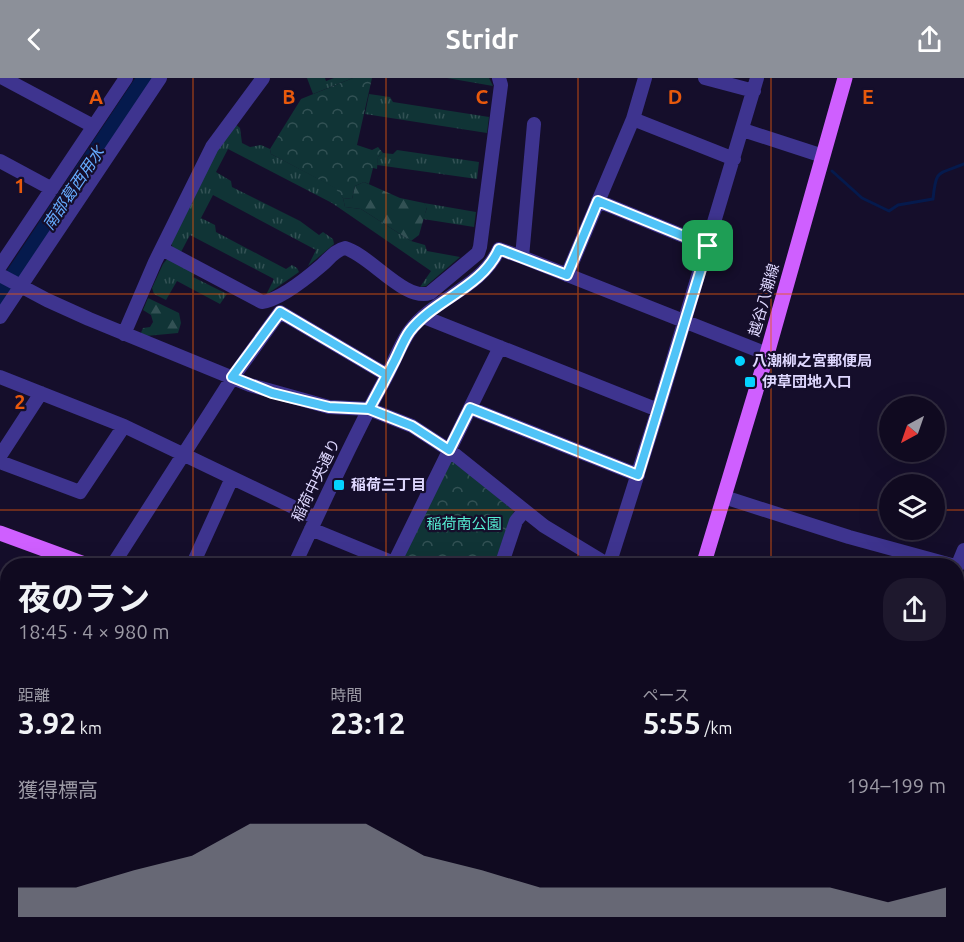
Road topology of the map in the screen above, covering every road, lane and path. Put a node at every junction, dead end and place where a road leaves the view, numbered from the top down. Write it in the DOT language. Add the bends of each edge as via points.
graph roads {
  1 [pos="3,78"];
  2 [pos="126,78"];
  3 [pos="160,78"];
  4 [pos="263,78"];
  5 [pos="500,78"];
  6 [pos="645,78"];
  7 [pos="705,78"];
  8 [pos="844,78"];
  9 [pos="755,84"];
  10 [pos="633,119"];
  11 [pos="534,124"];
  12 [pos="93,126"];
  13 [pos="742,130"];
  14 [pos="823,156"];
  15 [pos="734,159"];
  16 [pos="0,161"];
  17 [pos="52,189"];
  18 [pos="598,201"];
  19 [pos="708,246"];
  20 [pos="162,249"];
  21 [pos="522,256"];
  22 [pos="0,266"];
  23 [pos="0,275"];
  24 [pos="567,275"];
  25 [pos="18,285"];
  26 [pos="0,317"];
  27 [pos="424,317"];
  28 [pos="684,322"];
  29 [pos="124,334"];
  30 [pos="500,347"];
  31 [pos="767,354"];
  32 [pos="387,375"];
  33 [pos="0,377"];
  34 [pos="232,377"];
  35 [pos="41,393"];
  36 [pos="470,408"];
  37 [pos="369,409"];
  38 [pos="658,410"];
  39 [pos="124,426"];
  40 [pos="449,450"];
  41 [pos="182,454"];
  42 [pos="0,456"];
  43 [pos="0,462"];
  44 [pos="638,475"];
  45 [pos="232,478"];
  46 [pos="724,497"];
  47 [pos="524,511"];
  48 [pos="313,524"];
  49 [pos="0,533"];
  50 [pos="68,558"];
  51 [pos="117,558"];
  52 [pos="196,558"];
  53 [pos="298,558"];
  54 [pos="384,558"];
  55 [pos="400,558"];
  56 [pos="504,558"];
  57 [pos="597,558"];
  58 [pos="612,558"];
  59 [pos="705,558"];
  60 [pos="928,558"];
  1 -- 12 [label="street"];
  2 -- 12 [label="street"];
  3 -- 25 [label="street"];
  4 -- 20 [label="street" via="212,147"];
  5 -- 20 [label="street" via="480,247 478,253 430,292 424,295 410,291 345,248 276,298 262,302"];
  6 -- 10 [label="street"];
  7 -- 9 [label="street"];
  8 -- 14 [label="main road, 越谷八潮線"];
  9 -- 13 [label="street"];
  10 -- 15 [label="street"];
  10 -- 18 [label="street"];
  11 -- 21 [label="street"];
  12 -- 17 [label="street"];
  13 -- 14 [label="street"];
  13 -- 15 [label="street"];
  14 -- 31 [label="main road, 越谷八潮線"];
  15 -- 19 [label="street"];
  16 -- 17 [label="street"];
  17 -- 22 [label="street"];
  18 -- 19 [label="street"];
  18 -- 24 [label="street"];
  19 -- 28 [label="street"];
  20 -- 29 [label="street"];
  21 -- 24 [label="street"];
  21 -- 27 [label="street, 稲荷中央通り" via="499,249 495,259 472,283"];
  23 -- 25 [label="street"];
  24 -- 28 [label="street"];
  25 -- 26 [label="street"];
  25 -- 29 [label="street"];
  27 -- 30 [label="street"];
  27 -- 32 [label="street, 稲荷中央通り" via="409,332"];
  28 -- 31 [label="street"];
  28 -- 38 [label="street"];
  29 -- 34 [label="street"];
  30 -- 36 [label="street"];
  30 -- 38 [label="street"];
  31 -- 46 [label="main road, 越谷八潮線"];
  32 -- 34 [label="street" via="280,312"];
  32 -- 37 [label="street, 稲荷中央通り"];
  33 -- 35 [label="street"];
  34 -- 37 [label="street" via="272,393 329,407"];
  34 -- 41 [label="street"];
  35 -- 39 [label="street"];
  35 -- 42 [label="street"];
  36 -- 40 [label="street"];
  36 -- 44 [label="street"];
  37 -- 40 [label="street" via="412,426"];
  37 -- 48 [label="street, 稲荷中央通り"];
  38 -- 44 [label="street"];
  39 -- 41 [label="street"];
  39 -- 43 [label="street" via="80,492"];
  40 -- 47 [label="street"];
  40 -- 55 [label="street"];
  41 -- 45 [label="street"];
  41 -- 51 [label="street"];
  44 -- 58 [label="street"];
  45 -- 48 [label="street"];
  45 -- 52 [label="street"];
  46 -- 59 [label="main road, 越谷八潮線"];
  46 -- 60 [label="street"];
  47 -- 56 [label="street" via="516,521"];
  47 -- 57 [label="street"];
  48 -- 53 [label="street, 稲荷中央通り"];
  48 -- 54 [label="street"];
  49 -- 50 [label="main road"];
}
